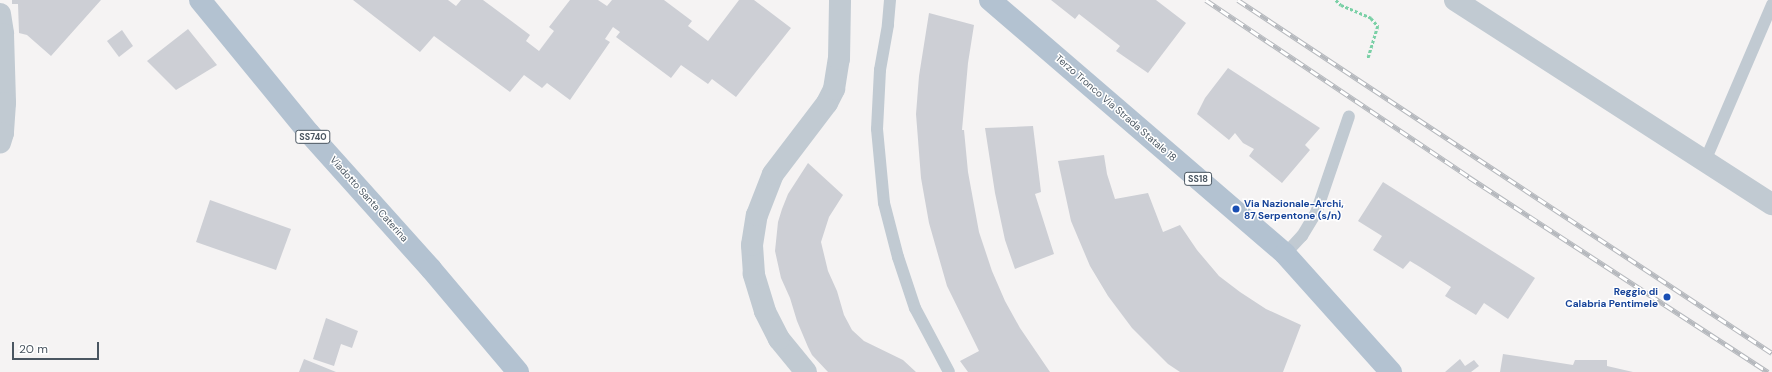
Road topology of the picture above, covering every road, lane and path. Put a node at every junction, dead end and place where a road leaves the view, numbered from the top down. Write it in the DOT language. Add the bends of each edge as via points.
graph roads {
  1 [pos="200,0"];
  2 [pos="840,0"];
  3 [pos="890,0"];
  4 [pos="990,0"];
  5 [pos="1336,0"];
  6 [pos="1455,0"];
  7 [pos="1772,5"];
  8 [pos="0,14"];
  9 [pos="1368,58"];
  10 [pos="1349,116"];
  11 [pos="0,143"];
  12 [pos="1705,161"];
  13 [pos="1772,204"];
  14 [pos="1285,254"];
  15 [pos="518,372"];
  16 [pos="806,372"];
  17 [pos="948,372"];
  18 [pos="1391,372"];
  1 -- 15 [label="main road, Viadotto Santa Caterina / SS740" via="309,133 431,269"];
  2 -- 16 [label="street" via="839,58 834,89 827,103 773,174 756,215 752,245 754,274 765,311 780,339"];
  3 -- 17 [label="lane" via="880,70 877,129 884,203 915,308"];
  4 -- 14 [label="main road, Terzo Tronco Via Strada Statale 18 / SS18"];
  5 -- 9 [label="path" via="1341,6 1371,18 1378,26"];
  6 -- 12 [label="street"];
  7 -- 12 [label="lane"];
  8 -- 11 [label="street" via="6,103"];
  10 -- 14 [label="lane" via="1316,213 1302,236"];
  12 -- 13 [label="street"];
  14 -- 18 [label="main road, Terzo Tronco Via Strada Statale 18 / SS18"];
}
